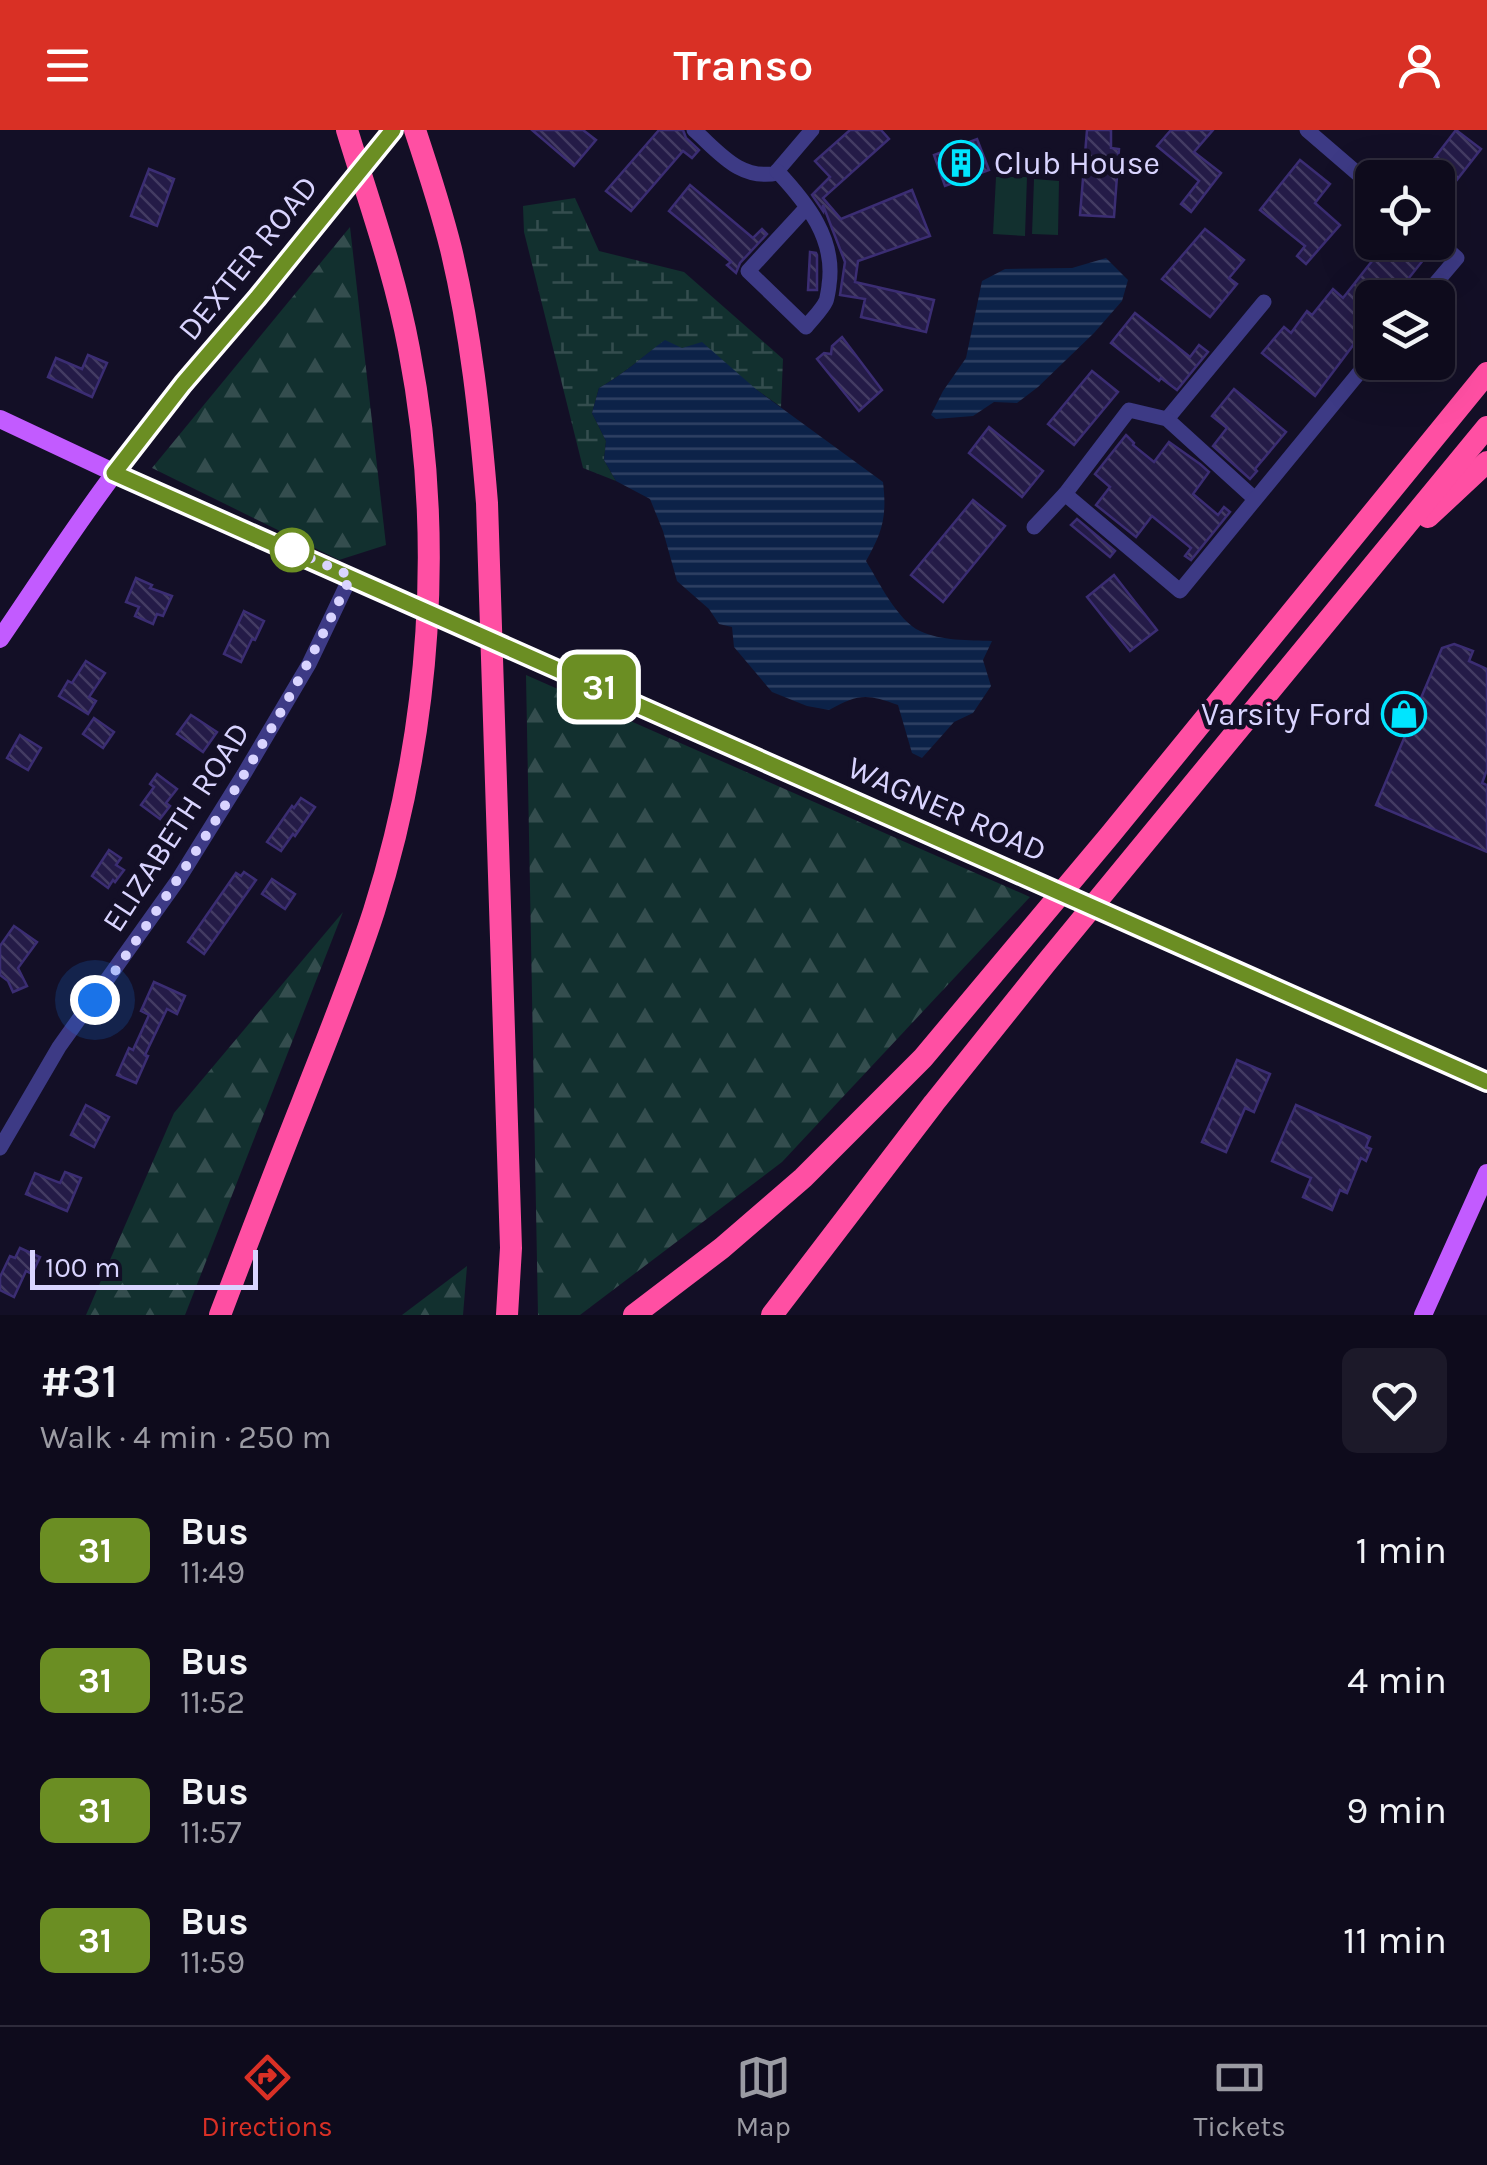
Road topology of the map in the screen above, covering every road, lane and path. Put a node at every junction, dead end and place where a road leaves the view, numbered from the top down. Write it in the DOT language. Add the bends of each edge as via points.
graph roads {
  1 [pos="347,130"];
  2 [pos="393,130"];
  3 [pos="415,130"];
  4 [pos="694,130"];
  5 [pos="812,130"];
  6 [pos="1307,130"];
  7 [pos="777,171"];
  8 [pos="1355,171"];
  9 [pos="807,207"];
  10 [pos="1455,256"];
  11 [pos="1438,280"];
  12 [pos="1264,302"];
  13 [pos="1487,374"];
  14 [pos="1355,377"];
  15 [pos="0,419"];
  16 [pos="1167,419"];
  17 [pos="1487,427"];
  18 [pos="1487,462"];
  19 [pos="114,473"];
  20 [pos="1065,494"];
  21 [pos="1254,499"];
  22 [pos="1034,527"];
  23 [pos="351,576"];
  24 [pos="1352,588"];
  25 [pos="0,638"];
  26 [pos="1487,1082"];
  27 [pos="0,1148"];
  28 [pos="1487,1173"];
  29 [pos="1483,1190"];
  30 [pos="220,1315"];
  31 [pos="507,1315"];
  32 [pos="634,1315"];
  33 [pos="772,1315"];
  34 [pos="1423,1315"];
  1 -- 30 [label="highway" via="398,298 412,370 427,490 424,669 414,746 374,910"];
  2 -- 19 [label="main road, DEXTER ROAD, bridge"];
  3 -- 31 [label="highway" via="455,267 486,486 511,1248"];
  4 -- 7 [label="street" via="750,174"];
  5 -- 7 [label="street"];
  6 -- 8 [label="street"];
  7 -- 9 [label="street"];
  9 -- 9 [label="street" via="832,268 827,300 806,327 748,271"];
  10 -- 11 [label="street"];
  12 -- 16 [label="street"];
  13 -- 32 [label="highway" via="923,1058 804,1178"];
  14 -- 21 [label="street"];
  15 -- 19 [label="main road, WAGNER ROAD"];
  16 -- 20 [label="street" via="1129,410"];
  16 -- 21 [label="street"];
  17 -- 24 [label="highway"];
  18 -- 24 [label="highway"];
  19 -- 23 [label="main road, WAGNER ROAD"];
  19 -- 25 [label="main road, DEXTER ROAD"];
  20 -- 21 [label="street" via="1180,591"];
  20 -- 22 [label="street"];
  23 -- 26 [label="main road, WAGNER ROAD, bridge"];
  23 -- 27 [label="street, ELIZABETH ROAD" via="244,774 59,1047"];
  24 -- 33 [label="highway" via="934,1103"];
  28 -- 29 [label="main road"];
  29 -- 34 [label="main road"];
}
